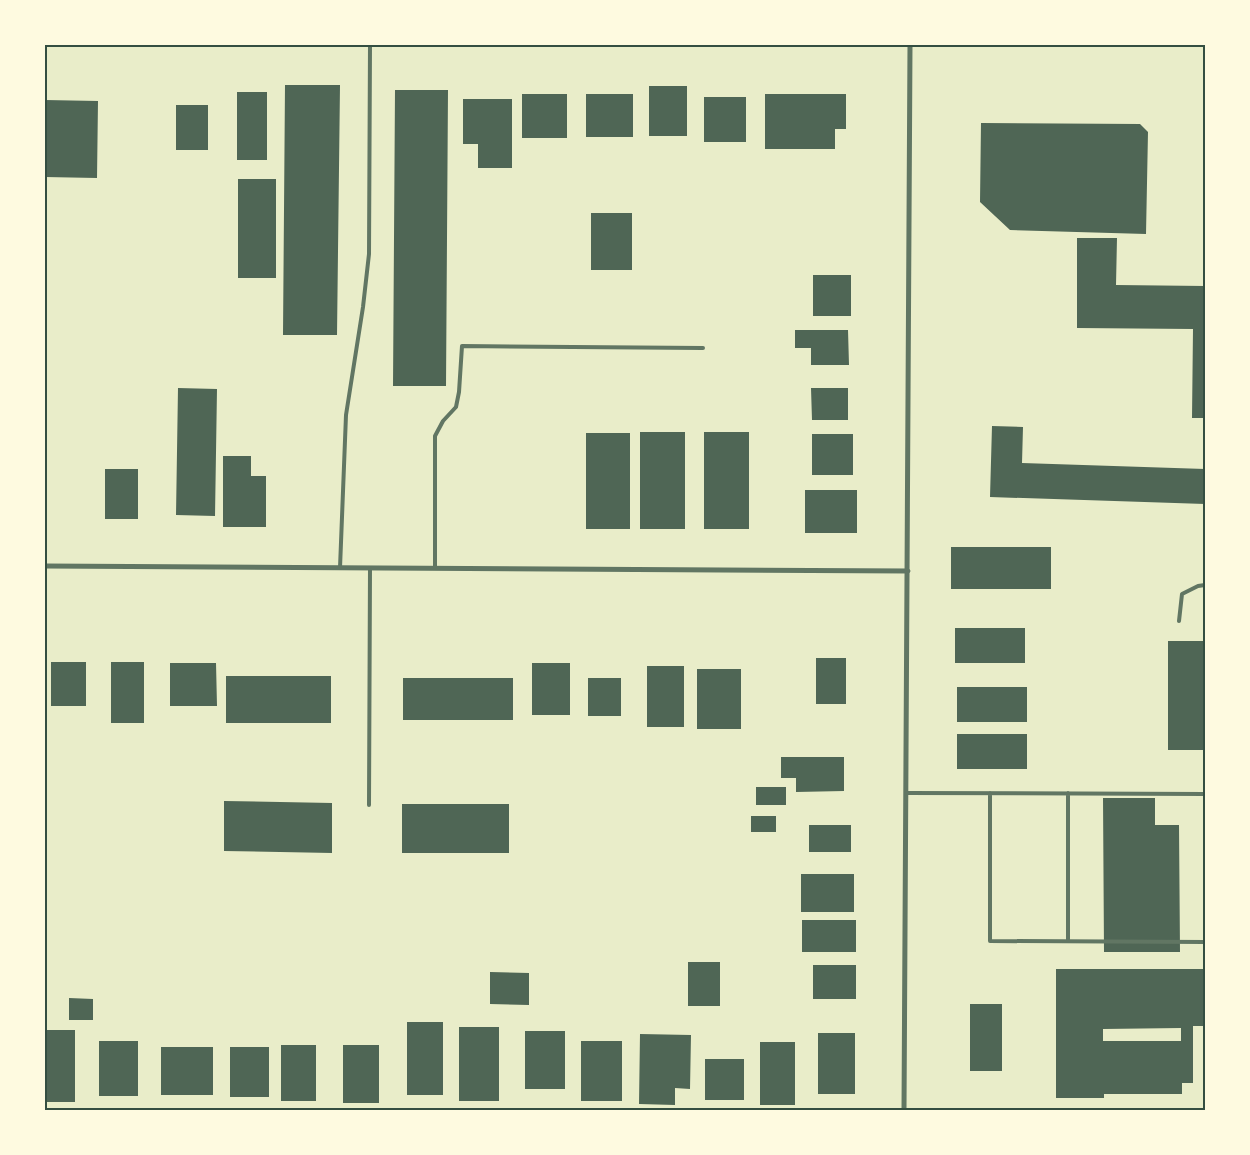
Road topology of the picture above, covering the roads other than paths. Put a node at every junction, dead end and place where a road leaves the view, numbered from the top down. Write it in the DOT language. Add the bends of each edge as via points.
graph roads {
  1 [pos="370,45"];
  2 [pos="910,45"];
  3 [pos="703,348"];
  4 [pos="45,566"];
  5 [pos="340,568"];
  6 [pos="370,568"];
  7 [pos="435,568"];
  8 [pos="908,570"];
  9 [pos="1205,585"];
  10 [pos="1179,621"];
  11 [pos="906,793"];
  12 [pos="990,793"];
  13 [pos="1068,793"];
  14 [pos="1205,794"];
  15 [pos="369,805"];
  16 [pos="1068,941"];
  17 [pos="1205,942"];
  18 [pos="904,1110"];
  1 -- 5 [label="lane" via="369,254 346,415"];
  2 -- 8 [label="street"];
  3 -- 7 [label="lane" via="462,346 456,408 442,421 435,436"];
  4 -- 5 [label="street"];
  5 -- 6 [label="street"];
  6 -- 7 [label="street"];
  6 -- 15 [label="lane"];
  7 -- 8 [label="street"];
  8 -- 11 [label="street"];
  9 -- 10 [label="lane" via="1182,594"];
  11 -- 12 [label="lane"];
  11 -- 18 [label="street"];
  12 -- 13 [label="lane"];
  12 -- 16 [label="lane" via="990,941"];
  13 -- 14 [label="lane"];
  13 -- 16 [label="lane"];
  16 -- 17 [label="lane"];
}
